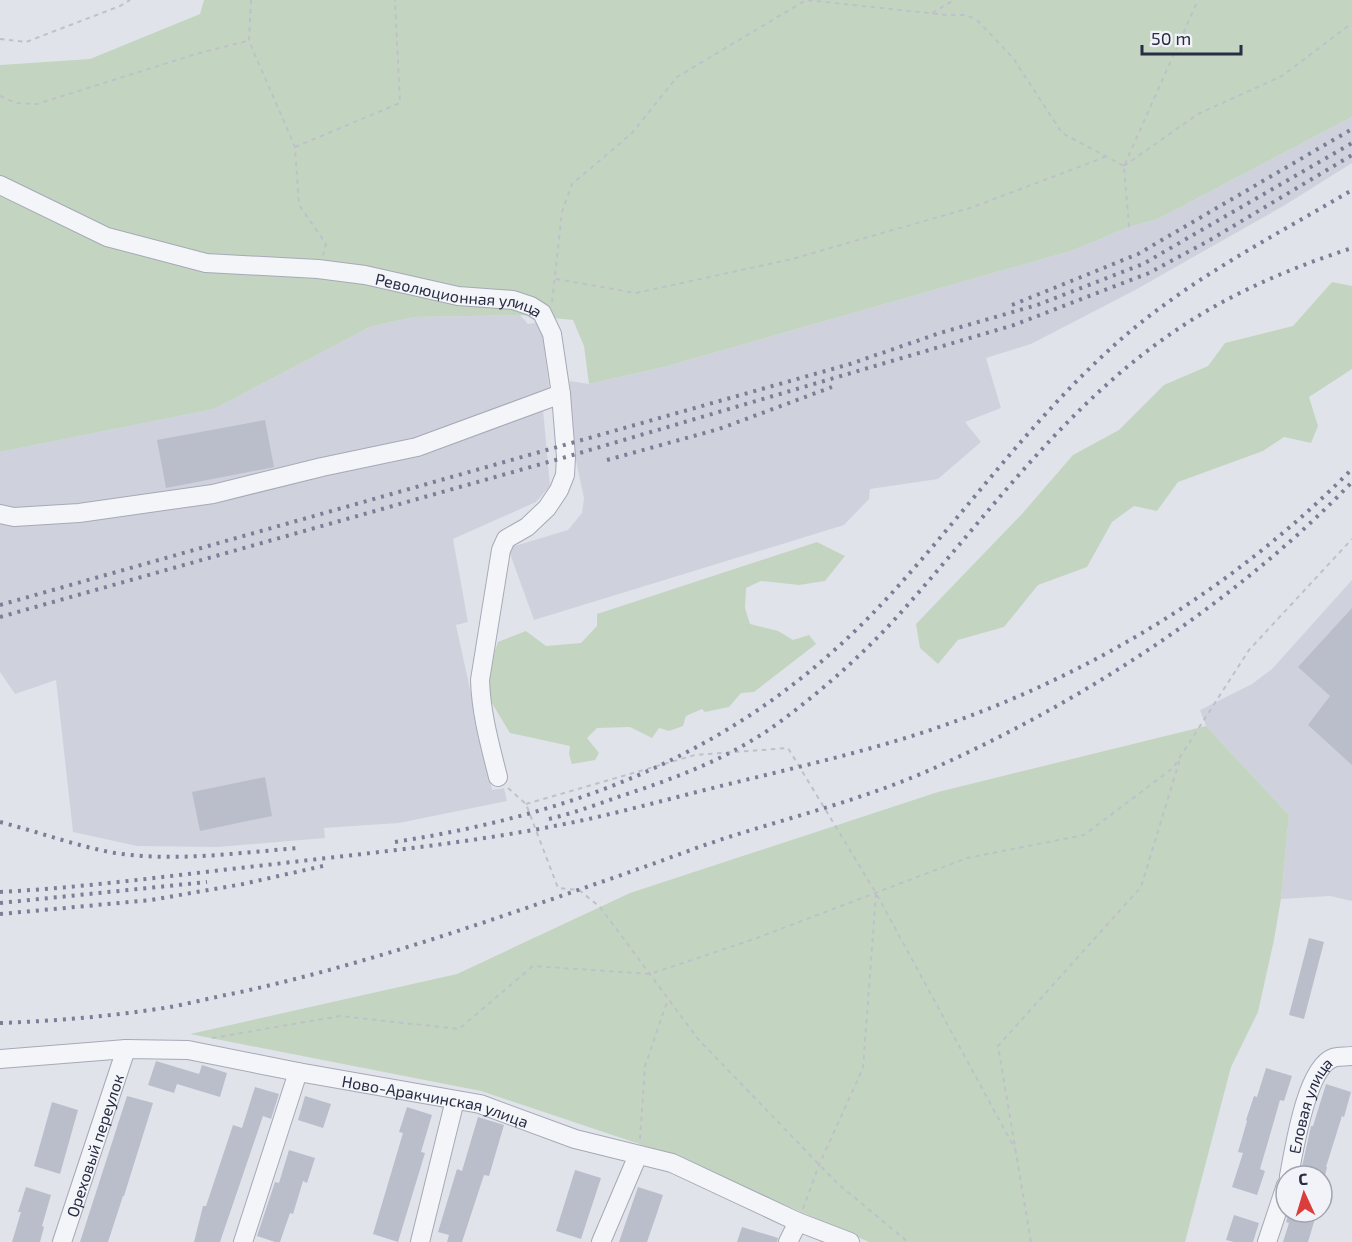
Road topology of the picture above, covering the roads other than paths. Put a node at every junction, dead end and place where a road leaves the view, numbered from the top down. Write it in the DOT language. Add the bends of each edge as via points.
graph roads {
  1 [pos="0,185"];
  2 [pos="561,394"];
  3 [pos="0,514"];
  4 [pos="498,777"];
  5 [pos="126,1049"];
  6 [pos="1352,1056"];
  7 [pos="0,1059"];
  8 [pos="298,1072"];
  9 [pos="455,1100"];
  10 [pos="638,1155"];
  11 [pos="1291,1164"];
  12 [pos="1274,1221"];
  13 [pos="798,1222"];
  14 [pos="62,1242"];
  15 [pos="243,1242"];
  16 [pos="420,1242"];
  17 [pos="601,1242"];
  18 [pos="788,1242"];
  19 [pos="850,1242"];
  20 [pos="1267,1242"];
  1 -- 2 [label="street, Революционная улица" via="107,237 206,263 318,268 531,306 542,313 552,334"];
  2 -- 3 [label="street" via="417,447 213,494 79,513 14,517"];
  2 -- 4 [label="street, Революционная улица" via="565,475 547,508 506,539 488,627 481,696"];
  5 -- 7 [label="street, Ново-Аракчинская улица"];
  5 -- 8 [label="street, Ново-Аракчинская улица" via="188,1050"];
  5 -- 14 [label="street, Ореховый переулок"];
  6 -- 11 [label="street, Еловая улица" via="1332,1059 1318,1072 1307,1095"];
  8 -- 9 [label="street, Ново-Аракчинская улица"];
  8 -- 15 [label="street"];
  9 -- 10 [label="street, Ново-Аракчинская улица" via="480,1104 575,1139"];
  9 -- 16 [label="street"];
  10 -- 13 [label="street, Ново-Аракчинская улица" via="672,1163"];
  10 -- 17 [label="street"];
  12 -- 20 [label="street"];
  13 -- 18 [label="street"];
  13 -- 19 [label="street, Ново-Аракчинская улица"];
}
